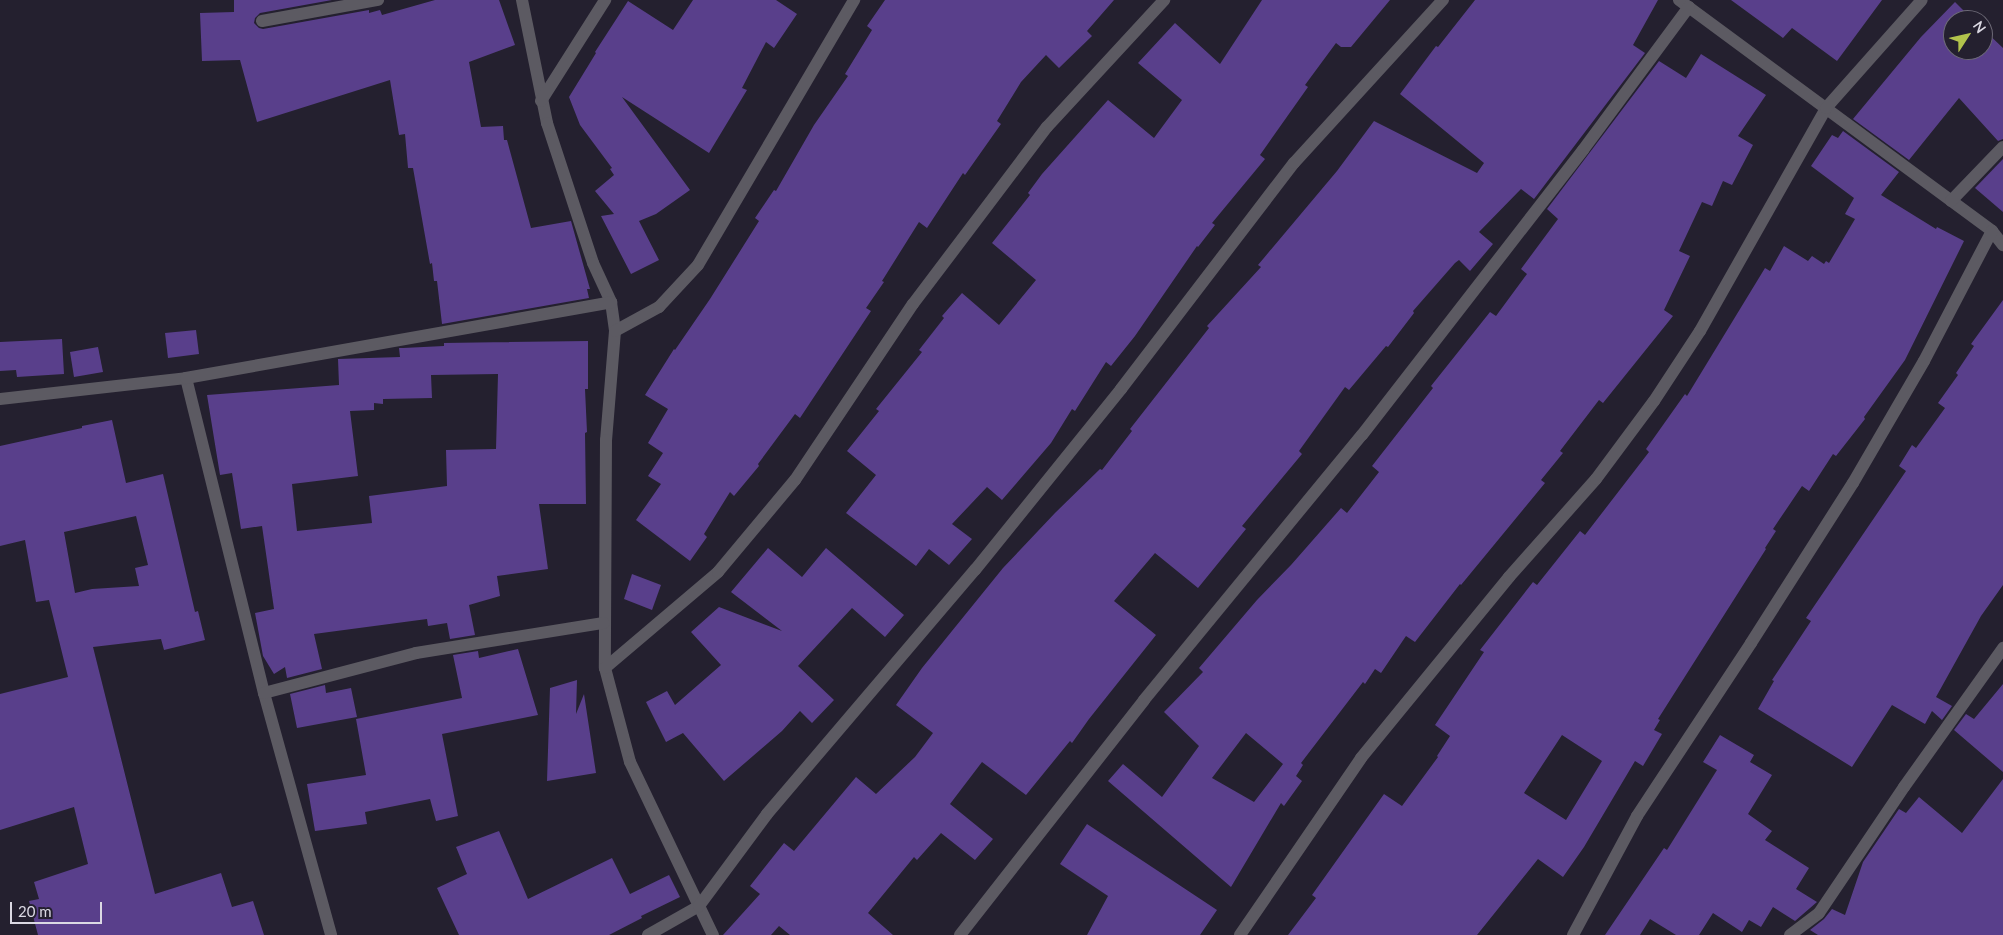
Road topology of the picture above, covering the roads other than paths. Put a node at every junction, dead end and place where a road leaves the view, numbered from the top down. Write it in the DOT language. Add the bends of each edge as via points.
graph roads {
  1 [pos="378,0"];
  2 [pos="522,0"];
  3 [pos="605,0"];
  4 [pos="854,0"];
  5 [pos="1164,0"];
  6 [pos="1443,0"];
  7 [pos="1922,0"];
  8 [pos="1684,4"];
  9 [pos="262,21"];
  10 [pos="541,101"];
  11 [pos="1826,108"];
  12 [pos="2003,147"];
  13 [pos="1951,201"];
  14 [pos="1992,231"];
  15 [pos="2003,245"];
  16 [pos="611,302"];
  17 [pos="615,331"];
  18 [pos="186,378"];
  19 [pos="0,399"];
  20 [pos="604,623"];
  21 [pos="2003,648"];
  22 [pos="605,668"];
  23 [pos="264,693"];
  24 [pos="699,906"];
  25 [pos="331,935"];
  26 [pos="648,935"];
  27 [pos="713,935"];
  28 [pos="960,935"];
  29 [pos="1240,935"];
  30 [pos="1574,935"];
  31 [pos="1790,935"];
  1 -- 9 [label="street"];
  2 -- 10 [label="street"];
  3 -- 10 [label="street"];
  4 -- 17 [label="street" via="698,265 659,307"];
  5 -- 22 [label="street" via="1048,127 914,304 794,480 718,572"];
  6 -- 24 [label="street" via="1294,163 1121,390 975,570 767,814"];
  7 -- 11 [label="street"];
  8 -- 11 [label="street"];
  8 -- 28 [label="street" via="1582,150 1362,435 1144,700"];
  10 -- 16 [label="street" via="593,263"];
  11 -- 13 [label="street"];
  11 -- 29 [label="street" via="1700,331 1654,401 1596,479 1509,577 1361,758"];
  12 -- 13 [label="street"];
  13 -- 14 [label="street"];
  14 -- 15 [label="street"];
  14 -- 30 [label="street" via="1924,361 1853,483 1637,816"];
  16 -- 17 [label="street"];
  16 -- 18 [label="street"];
  17 -- 20 [label="street" via="606,440"];
  18 -- 19 [label="street"];
  18 -- 23 [label="street"];
  20 -- 22 [label="street"];
  20 -- 23 [label="street" via="416,653"];
  21 -- 31 [label="street" via="1819,913"];
  22 -- 24 [label="street" via="630,762"];
  23 -- 25 [label="street"];
  24 -- 26 [label="street"];
  24 -- 27 [label="street"];
}
